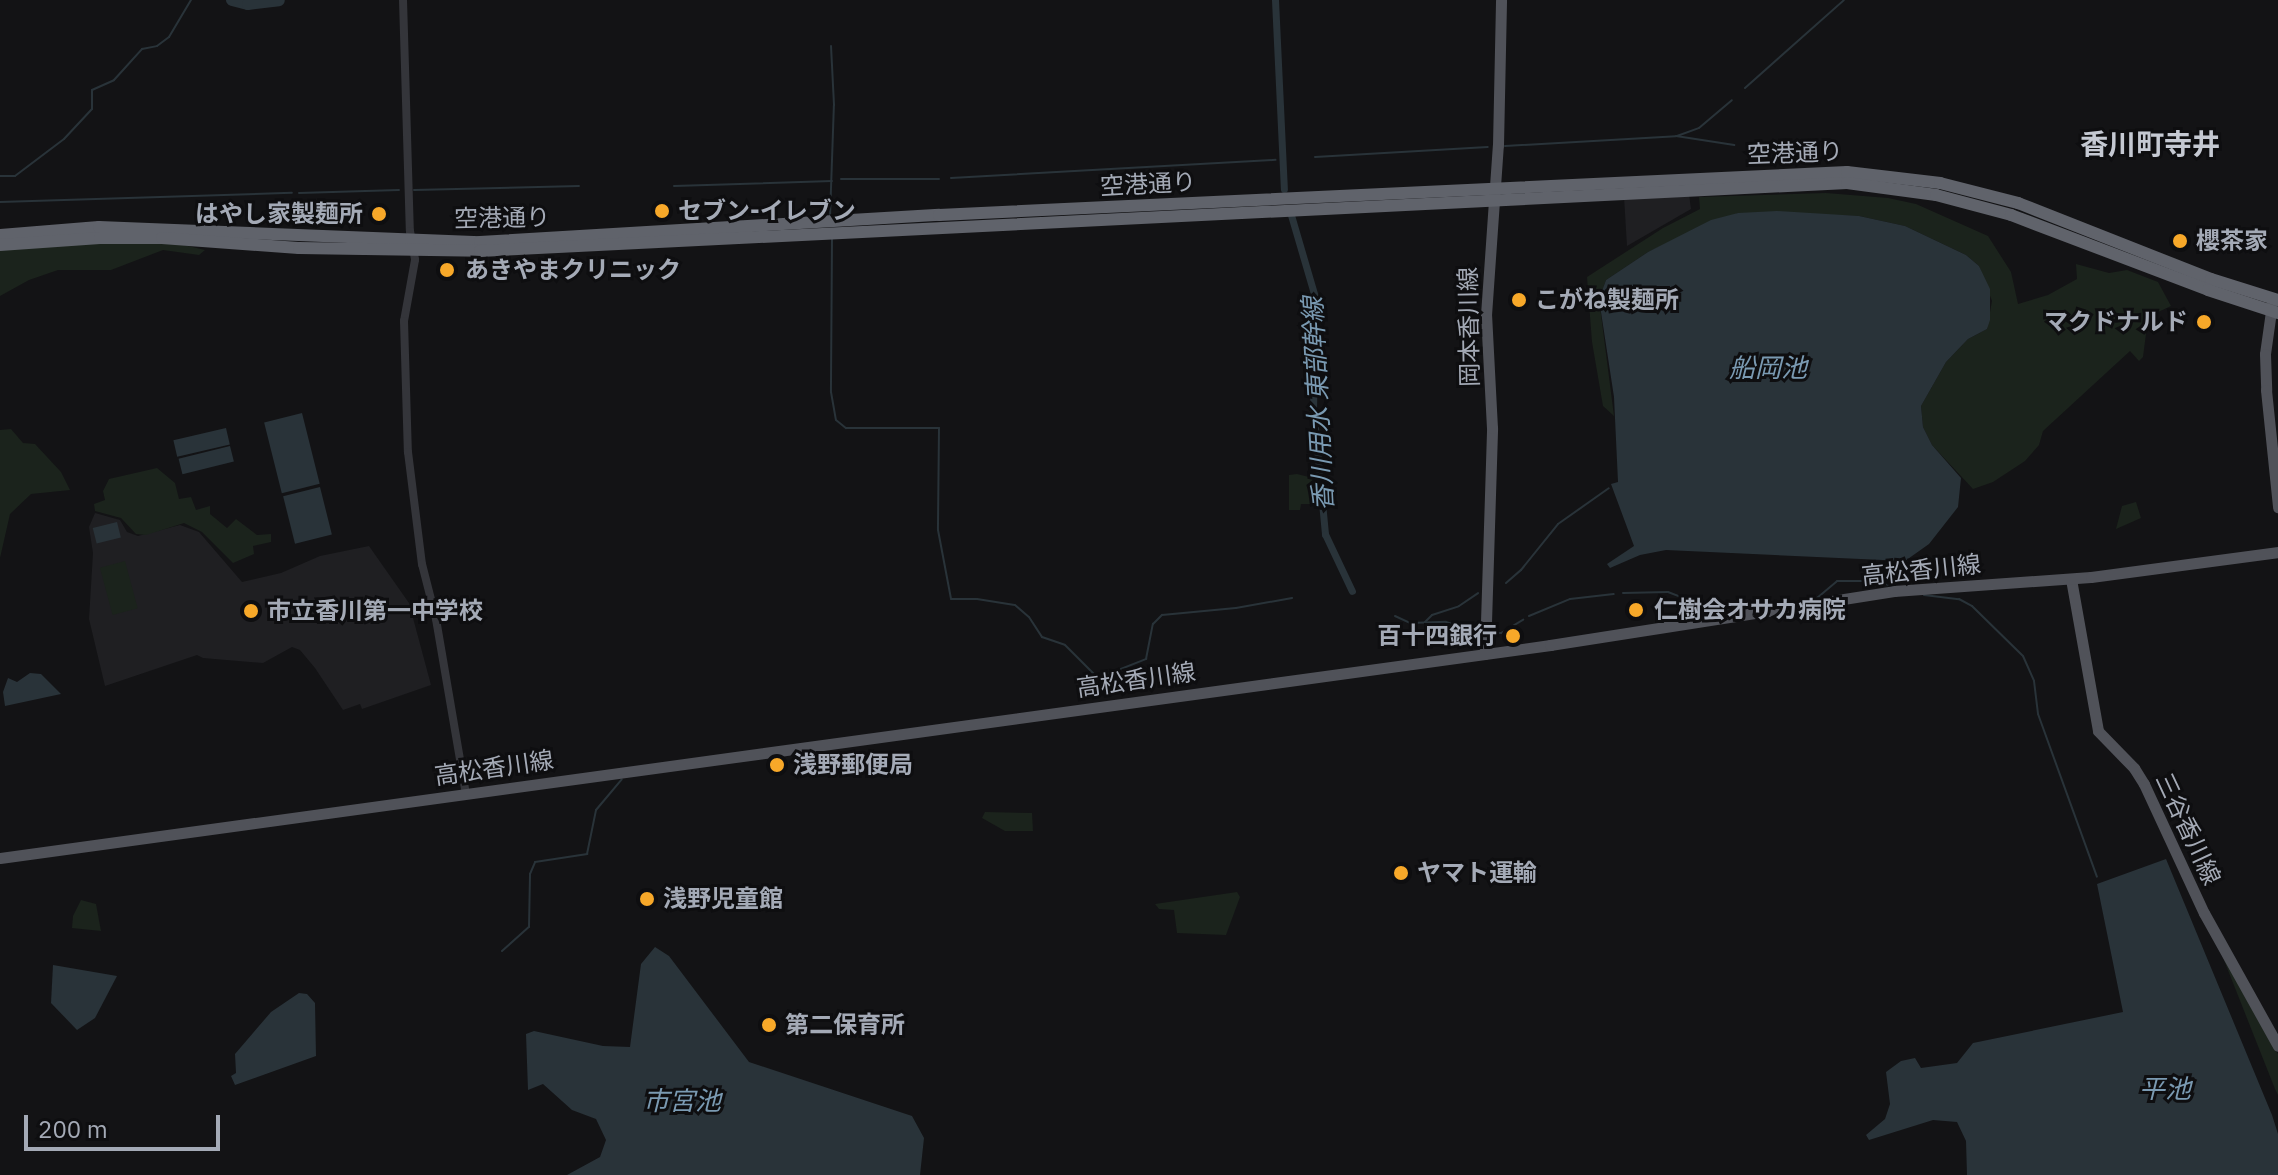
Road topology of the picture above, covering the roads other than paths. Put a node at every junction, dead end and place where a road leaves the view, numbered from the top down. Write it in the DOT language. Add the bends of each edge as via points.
graph roads {
  1 [pos="403,0"];
  2 [pos="1501,0"];
  3 [pos="1494,193"];
  4 [pos="0,235"];
  5 [pos="0,245"];
  6 [pos="413,246"];
  7 [pos="2275,306"];
  8 [pos="2278,507"];
  9 [pos="2278,552"];
  10 [pos="2071,579"];
  11 [pos="1485,654"];
  12 [pos="466,794"];
  13 [pos="0,858"];
  14 [pos="2278,1046"];
  1 -- 6 [label="street"];
  2 -- 3 [label="main road, 岡本香川線"];
  3 -- 6 [label="highway, 空港通り" via="620,245"];
  3 -- 7 [label="highway, 空港通り" via="1847,183 1891,187 2011,215"];
  3 -- 11 [label="main road, 岡本香川線" via="1486,315 1492,428"];
  4 -- 6 [label="highway, 空港通り" via="99,227 237,231"];
  5 -- 6 [label="highway, 空港通り" via="162,238 299,248"];
  6 -- 12 [label="street" via="403,367 408,452 422,564"];
  7 -- 8 [label="main road" via="2266,390"];
  9 -- 10 [label="main road, 高松香川線"];
  10 -- 11 [label="main road, 高松香川線" via="1894,591"];
  10 -- 14 [label="main road, 三谷香川線" via="2098,731 2144,784 2204,913"];
  11 -- 12 [label="main road, 高松香川線"];
  12 -- 13 [label="main road, 高松香川線"];
}
